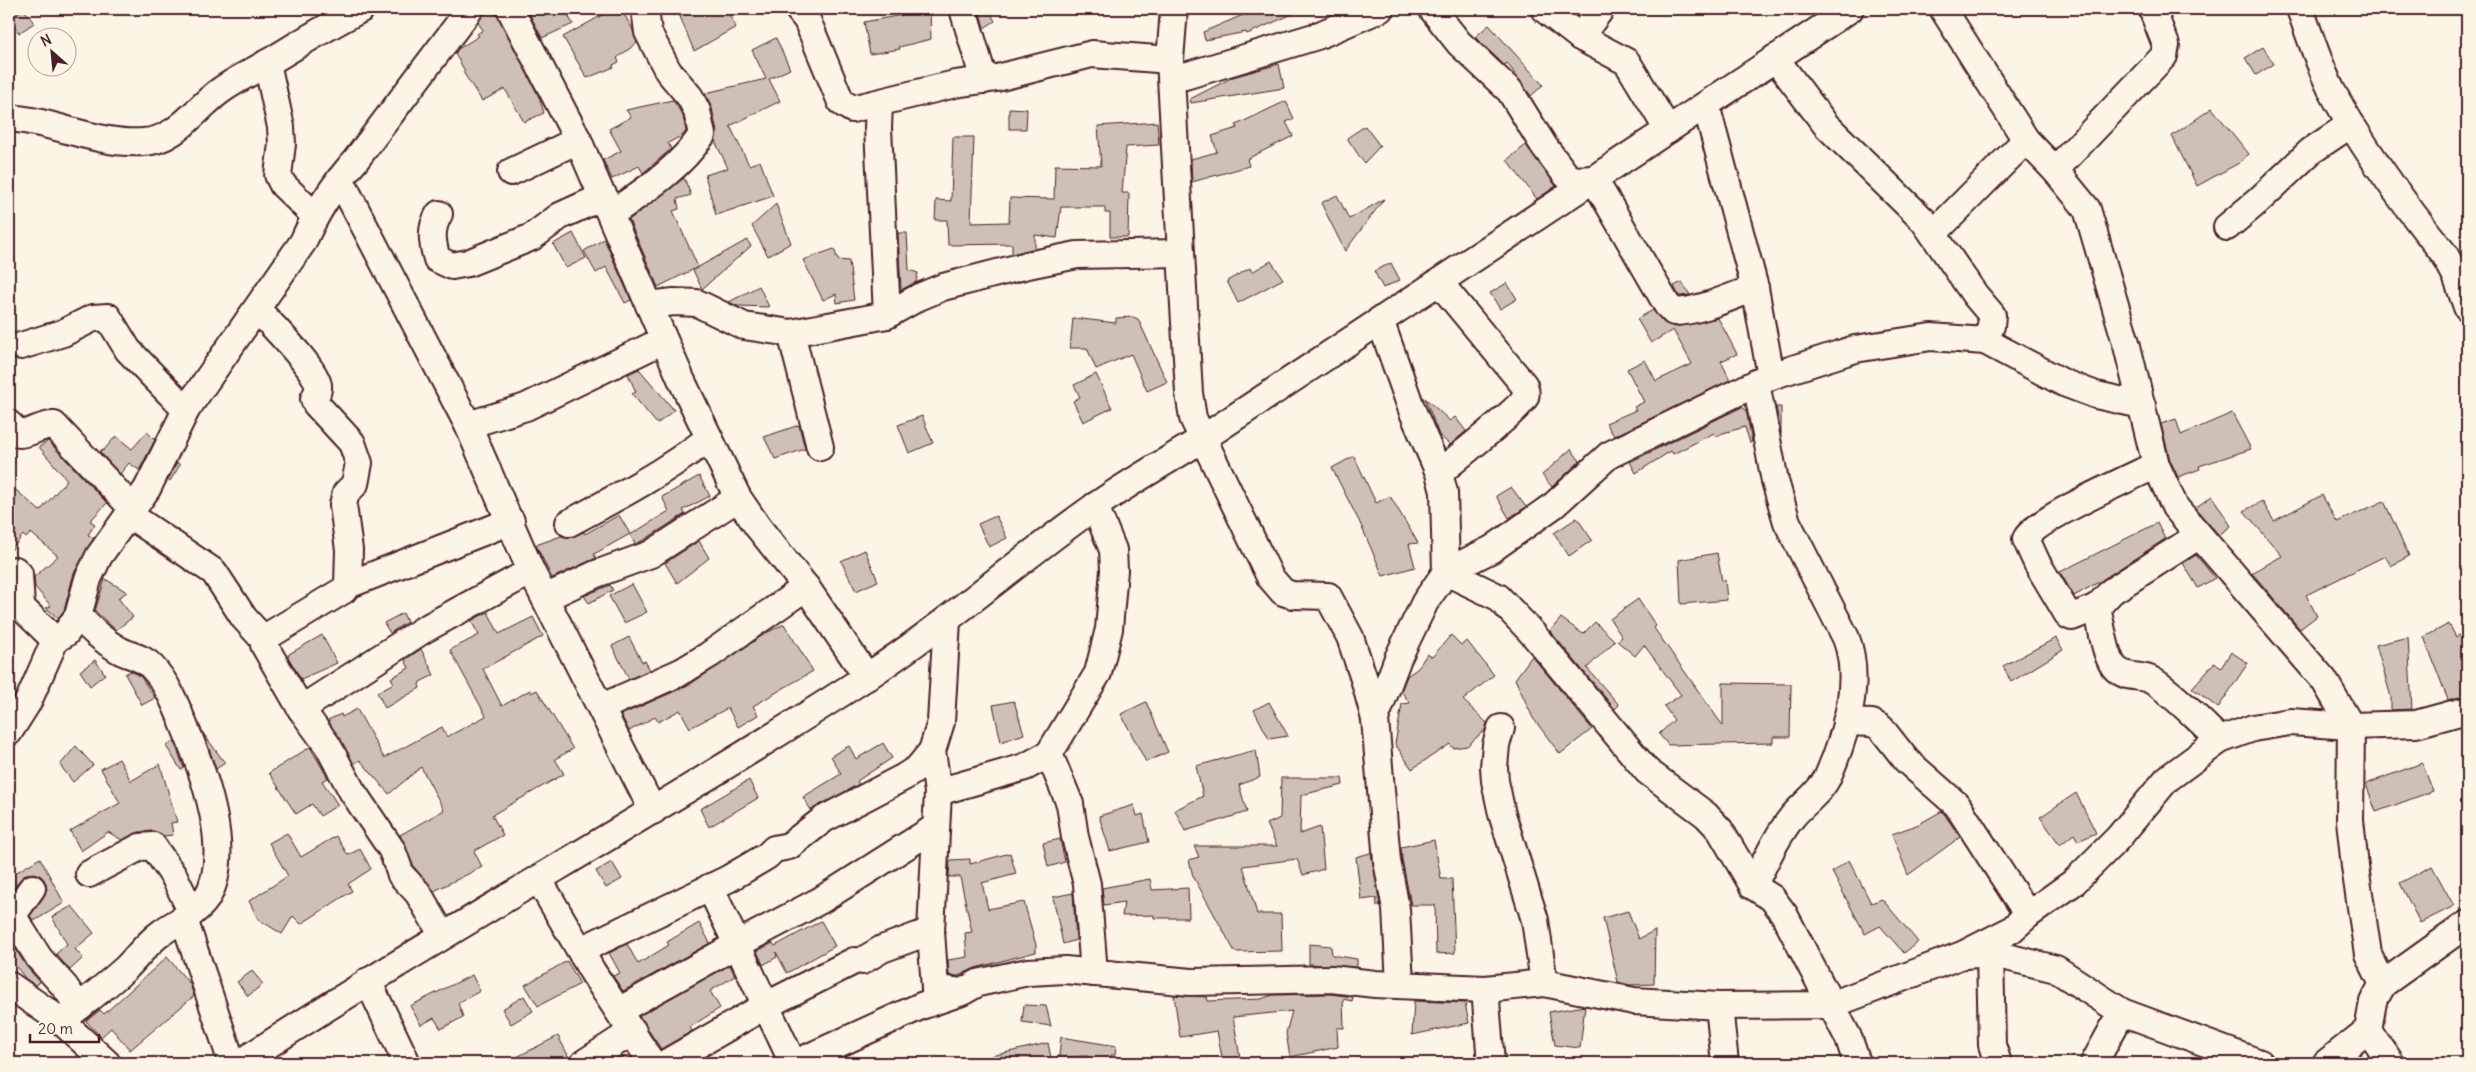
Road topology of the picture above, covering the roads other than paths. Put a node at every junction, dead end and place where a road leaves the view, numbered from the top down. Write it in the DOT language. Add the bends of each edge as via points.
graph roads {
  1 [pos="361,9"];
  2 [pos="470,9"];
  3 [pos="510,9"];
  4 [pos="646,9"];
  5 [pos="798,9"];
  6 [pos="963,9"];
  7 [pos="1174,9"];
  8 [pos="1380,9"];
  9 [pos="1432,9"];
  10 [pos="1544,9"];
  11 [pos="1601,9"];
  12 [pos="1850,9"];
  13 [pos="1943,9"];
  14 [pos="2152,9"];
  15 [pos="2300,9"];
  16 [pos="1580,37"];
  17 [pos="1775,58"];
  18 [pos="267,63"];
  19 [pos="1171,68"];
  20 [pos="984,80"];
  21 [pos="879,104"];
  22 [pos="1706,105"];
  23 [pos="9,118"];
  24 [pos="2352,124"];
  25 [pos="1668,130"];
  26 [pos="578,140"];
  27 [pos="2026,140"];
  28 [pos="2055,170"];
  29 [pos="510,172"];
  30 [pos="340,178"];
  31 [pos="1594,178"];
  32 [pos="607,205"];
  33 [pos="439,214"];
  34 [pos="315,216"];
  35 [pos="2227,227"];
  36 [pos="1934,233"];
  37 [pos="1181,253"];
  38 [pos="1439,282"];
  39 [pos="1755,288"];
  40 [pos="649,305"];
  41 [pos="2467,307"];
  42 [pos="258,310"];
  43 [pos="887,315"];
  44 [pos="1380,320"];
  45 [pos="790,333"];
  46 [pos="664,340"];
  47 [pos="1985,341"];
  48 [pos="21,346"];
  49 [pos="1764,380"];
  50 [pos="2142,405"];
  51 [pos="186,410"];
  52 [pos="9,424"];
  53 [pos="468,425"];
  54 [pos="709,438"];
  55 [pos="1202,439"];
  56 [pos="820,447"];
  57 [pos="2156,465"];
  58 [pos="1439,473"];
  59 [pos="738,498"];
  60 [pos="1095,506"];
  61 [pos="130,512"];
  62 [pos="511,521"];
  63 [pos="569,523"];
  64 [pos="2198,536"];
  65 [pos="532,572"];
  66 [pos="1446,572"];
  67 [pos="9,575"];
  68 [pos="348,585"];
  69 [pos="806,587"];
  70 [pos="545,598"];
  71 [pos="2097,607"];
  72 [pos="78,616"];
  73 [pos="947,620"];
  74 [pos="55,640"];
  75 [pos="264,640"];
  76 [pos="867,677"];
  77 [pos="602,706"];
  78 [pos="302,709"];
  79 [pos="2467,710"];
  80 [pos="1374,720"];
  81 [pos="1846,722"];
  82 [pos="2351,726"];
  83 [pos="1501,728"];
  84 [pos="9,732"];
  85 [pos="2220,740"];
  86 [pos="932,751"];
  87 [pos="1049,754"];
  88 [pos="938,792"];
  89 [pos="652,811"];
  90 [pos="936,827"];
  91 [pos="89,874"];
  92 [pos="539,880"];
  93 [pos="1752,886"];
  94 [pos="710,887"];
  95 [pos="32,888"];
  96 [pos="2028,915"];
  97 [pos="188,916"];
  98 [pos="2467,924"];
  99 [pos="931,931"];
  100 [pos="443,936"];
  101 [pos="738,944"];
  102 [pos="581,950"];
  103 [pos="1990,953"];
  104 [pos="1962,955"];
  105 [pos="1094,973"];
  106 [pos="368,981"];
  107 [pos="1544,983"];
  108 [pos="1400,984"];
  109 [pos="2383,984"];
  110 [pos="9,985"];
  111 [pos="1485,989"];
  112 [pos="946,990"];
  113 [pos="1830,1004"];
  114 [pos="765,1006"];
  115 [pos="1720,1006"];
  116 [pos="2122,1012"];
  117 [pos="70,1014"];
  118 [pos="626,1021"];
  119 [pos="2368,1030"];
  120 [pos="272,1054"];
  121 [pos="107,1063"];
  122 [pos="232,1063"];
  123 [pos="240,1063"];
  124 [pos="407,1063"];
  125 [pos="584,1063"];
  126 [pos="652,1063"];
  127 [pos="666,1063"];
  128 [pos="794,1063"];
  129 [pos="1491,1063"];
  130 [pos="1725,1063"];
  131 [pos="1857,1063"];
  132 [pos="1998,1063"];
  133 [pos="2094,1063"];
  134 [pos="2260,1063"];
  135 [pos="2326,1063"];
  136 [pos="2391,1063"];
  1 -- 18 [label="street"];
  2 -- 30 [label="street"];
  3 -- 26 [label="street"];
  4 -- 32 [label="street" via="648,32 668,71 690,97 702,135 691,151 655,184"];
  5 -- 21 [label="street" via="806,20 841,102 852,109"];
  6 -- 20 [label="street"];
  7 -- 19 [label="street"];
  8 -- 19 [label="street" via="1308,39 1185,76"];
  9 -- 31 [label="street" via="1459,43 1510,91 1566,175 1574,180"];
  10 -- 16 [label="street"];
  11 -- 16 [label="street"];
  12 -- 17 [label="street"];
  13 -- 27 [label="street"];
  14 -- 28 [label="street" via="2166,45 2164,56"];
  15 -- 24 [label="street" via="2319,63"];
  16 -- 25 [label="street" via="1627,62"];
  17 -- 22 [label="street"];
  17 -- 36 [label="street" via="1826,125 1911,206"];
  18 -- 23 [label="street" via="219,92 178,128 160,139 132,142 96,137 30,120"];
  18 -- 34 [label="street" via="281,127 278,175 283,185"];
  19 -- 20 [label="street" via="1092,54"];
  19 -- 37 [label="street"];
  20 -- 21 [label="street"];
  21 -- 43 [label="street"];
  22 -- 25 [label="street"];
  22 -- 39 [label="street"];
  24 -- 35 [label="street" via="2311,151"];
  24 -- 41 [label="street" via="2445,255"];
  25 -- 31 [label="street"];
  26 -- 29 [label="street"];
  26 -- 32 [label="street"];
  27 -- 28 [label="street"];
  27 -- 36 [label="street"];
  28 -- 50 [label="street" via="2089,215"];
  30 -- 34 [label="street"];
  30 -- 53 [label="street"];
  31 -- 38 [label="street"];
  31 -- 39 [label="street" via="1674,312"];
  32 -- 33 [label="street" via="560,216 532,237 468,263 452,266 437,259 434,249 432,225"];
  32 -- 40 [label="street"];
  34 -- 42 [label="street" via="303,242"];
  36 -- 47 [label="street" via="1992,314 1992,326"];
  37 -- 43 [label="street" via="1077,255 1028,264 943,288"];
  37 -- 55 [label="street" via="1190,393 1193,418"];
  38 -- 44 [label="street"];
  38 -- 58 [label="street" via="1526,391 1525,398 1506,416"];
  39 -- 49 [label="street"];
  40 -- 45 [label="street" via="697,303 744,326"];
  40 -- 46 [label="street"];
  42 -- 51 [label="street"];
  42 -- 68 [label="street" via="300,355 318,384 316,404 352,442 358,462 356,484 346,493 344,505 349,550"];
  43 -- 45 [label="street"];
  44 -- 55 [label="street"];
  44 -- 58 [label="street" via="1412,410"];
  45 -- 56 [label="street"];
  46 -- 53 [label="street" via="526,407"];
  46 -- 54 [label="street"];
  47 -- 49 [label="street" via="1931,337 1855,349"];
  47 -- 50 [label="street" via="2064,383 2096,395"];
  48 -- 51 [label="street" via="63,333 94,318 108,317 128,350"];
  49 -- 66 [label="street" via="1609,455 1554,505 1492,549"];
  49 -- 81 [label="street" via="1775,481 1787,522 1852,653 1854,682"];
  50 -- 57 [label="street"];
  51 -- 61 [label="street" via="147,489"];
  52 -- 61 [label="street" via="19,434 30,434 54,425"];
  53 -- 62 [label="street"];
  54 -- 59 [label="street"];
  54 -- 63 [label="street" via="637,488"];
  55 -- 60 [label="street"];
  55 -- 80 [label="street" via="1270,577 1284,592 1292,595 1328,596 1350,637"];
  57 -- 64 [label="street" via="2175,507"];
  57 -- 71 [label="street" via="2064,511 2028,534 2026,539 2037,563 2068,615 2072,617"];
  58 -- 66 [label="street" via="1444,492"];
  59 -- 69 [label="street"];
  59 -- 70 [label="street" via="651,554 596,574"];
  60 -- 73 [label="street"];
  60 -- 87 [label="street" via="1113,550 1109,630 1098,672"];
  61 -- 72 [label="street" via="99,556"];
  61 -- 75 [label="street" via="214,572 244,618"];
  62 -- 65 [label="street"];
  62 -- 68 [label="street"];
  64 -- 71 [label="street" via="2112,591"];
  64 -- 82 [label="street" via="2324,680"];
  65 -- 70 [label="street"];
  65 -- 78 [label="street" via="423,630"];
  66 -- 80 [label="street" via="1425,602 1398,658"];
  66 -- 93 [label="street" via="1498,597 1647,771 1706,815 1720,830"];
  67 -- 74 [label="street" via="15,570 19,574 21,608"];
  68 -- 75 [label="street"];
  69 -- 76 [label="street"];
  69 -- 77 [label="street" via="681,672"];
  70 -- 77 [label="street"];
  71 -- 85 [label="street" via="2110,658 2116,669 2126,675 2149,679"];
  72 -- 74 [label="street" via="66,633"];
  72 -- 97 [label="street" via="109,644 122,652 136,655 150,665 162,679 194,747 210,797 216,834 215,875 206,899"];
  73 -- 76 [label="street"];
  73 -- 86 [label="street" via="940,722"];
  74 -- 84 [label="street" via="28,702"];
  75 -- 78 [label="street"];
  76 -- 89 [label="street"];
  77 -- 89 [label="street"];
  78 -- 100 [label="street" via="392,850 401,875 418,893"];
  79 -- 82 [label="street" via="2416,724"];
  80 -- 108 [label="street" via="1387,861 1396,909"];
  81 -- 93 [label="street" via="1828,777 1793,816"];
  81 -- 96 [label="street" via="1872,723 1881,728 1908,761 1957,805"];
  82 -- 85 [label="street" via="2290,722 2253,728"];
  82 -- 109 [label="street" via="2350,820 2355,867 2368,954"];
  83 -- 107 [label="street" via="1496,745 1495,781 1535,920"];
  85 -- 96 [label="street" via="2166,779 2118,838 2074,882"];
  86 -- 88 [label="street"];
  86 -- 94 [label="street" via="918,768 904,778 824,819 789,846 774,849"];
  87 -- 88 [label="street" via="1025,767"];
  87 -- 105 [label="street" via="1070,804 1087,884"];
  88 -- 90 [label="street"];
  89 -- 92 [label="street"];
  90 -- 99 [label="street"];
  90 -- 101 [label="street" via="821,900"];
  91 -- 97 [label="street" via="140,847 153,846 176,878"];
  92 -- 100 [label="street"];
  92 -- 102 [label="street"];
  93 -- 113 [label="street" via="1772,898 1784,914"];
  94 -- 101 [label="street"];
  94 -- 102 [label="street"];
  95 -- 117 [label="street" via="14,918 39,958 65,987"];
  96 -- 104 [label="street" via="2011,930"];
  97 -- 117 [label="street" via="161,933 110,982"];
  97 -- 122 [label="street"];
  98 -- 109 [label="street"];
  99 -- 112 [label="street"];
  99 -- 114 [label="street" via="899,942"];
  100 -- 106 [label="street"];
  101 -- 114 [label="street"];
  101 -- 118 [label="street"];
  102 -- 118 [label="street"];
  103 -- 104 [label="street"];
  103 -- 116 [label="street" via="2056,969"];
  103 -- 132 [label="street" via="1992,1045"];
  104 -- 113 [label="street"];
  105 -- 108 [label="street" via="1191,982 1332,979"];
  105 -- 112 [label="street" via="1064,970 1028,972"];
  106 -- 120 [label="street"];
  106 -- 124 [label="street"];
  107 -- 111 [label="street"];
  107 -- 115 [label="street" via="1634,1002"];
  108 -- 111 [label="street"];
  109 -- 119 [label="street" via="2373,1002"];
  110 -- 117 [label="street"];
  111 -- 129 [label="street"];
  112 -- 128 [label="street" via="921,1006"];
  113 -- 115 [label="street"];
  113 -- 131 [label="street" via="1849,1039"];
  114 -- 127 [label="street"];
  114 -- 128 [label="street"];
  115 -- 130 [label="street"];
  116 -- 133 [label="street"];
  116 -- 134 [label="street"];
  117 -- 121 [label="street"];
  118 -- 125 [label="street"];
  118 -- 126 [label="street"];
  119 -- 135 [label="street"];
  119 -- 136 [label="street"];
  120 -- 123 [label="street"];
}
